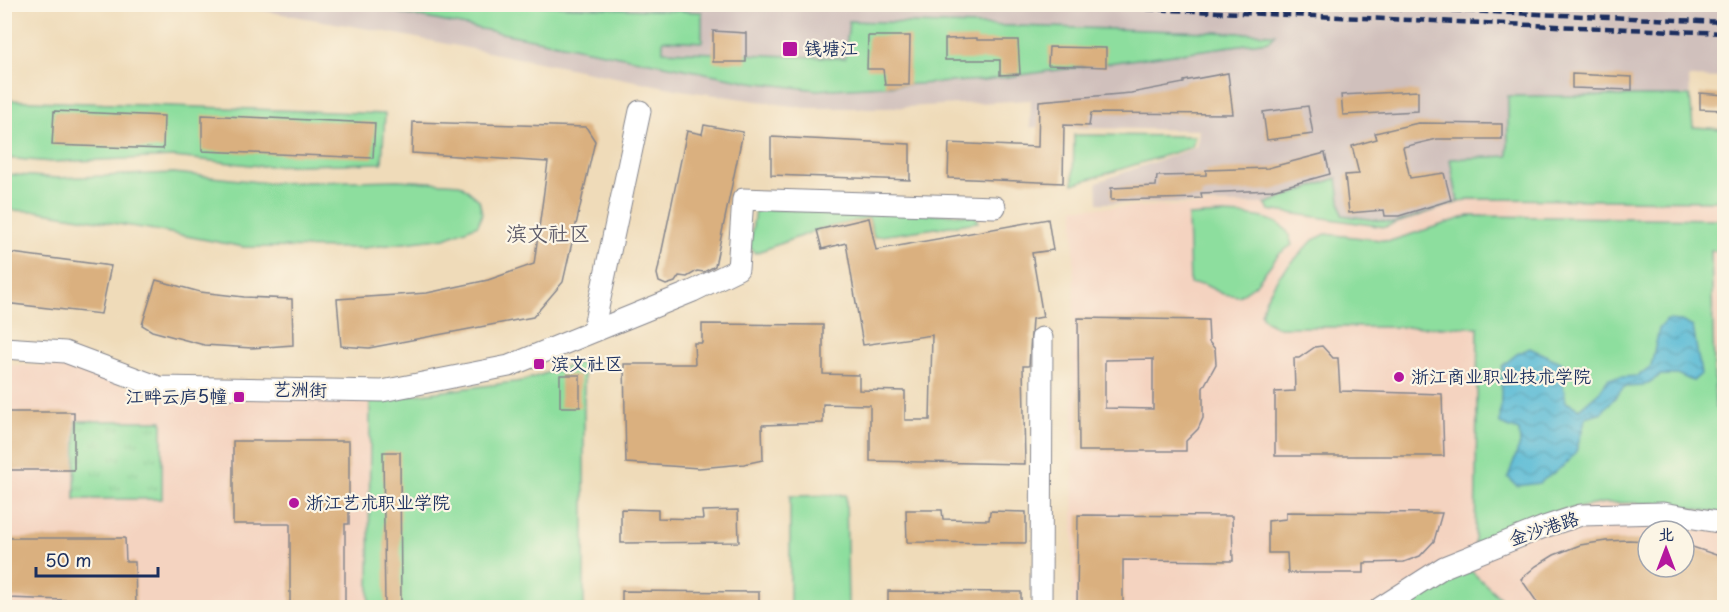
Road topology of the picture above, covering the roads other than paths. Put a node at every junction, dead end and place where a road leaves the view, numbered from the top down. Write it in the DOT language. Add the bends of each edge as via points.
graph roads {
  1 [pos="640,111"];
  2 [pos="995,207"];
  3 [pos="593,331"];
  4 [pos="1042,338"];
  5 [pos="4,348"];
  6 [pos="1725,523"];
  7 [pos="1041,608"];
  8 [pos="1380,608"];
  1 -- 3 [label="street"];
  2 -- 3 [label="street, 艺洲街" via="743,199 738,269"];
  3 -- 5 [label="street, 艺洲街" via="508,366 382,391 159,387 65,352"];
  4 -- 7 [label="street"];
  6 -- 8 [label="street, 金沙港路" via="1664,513 1581,515 1444,567"];
}
